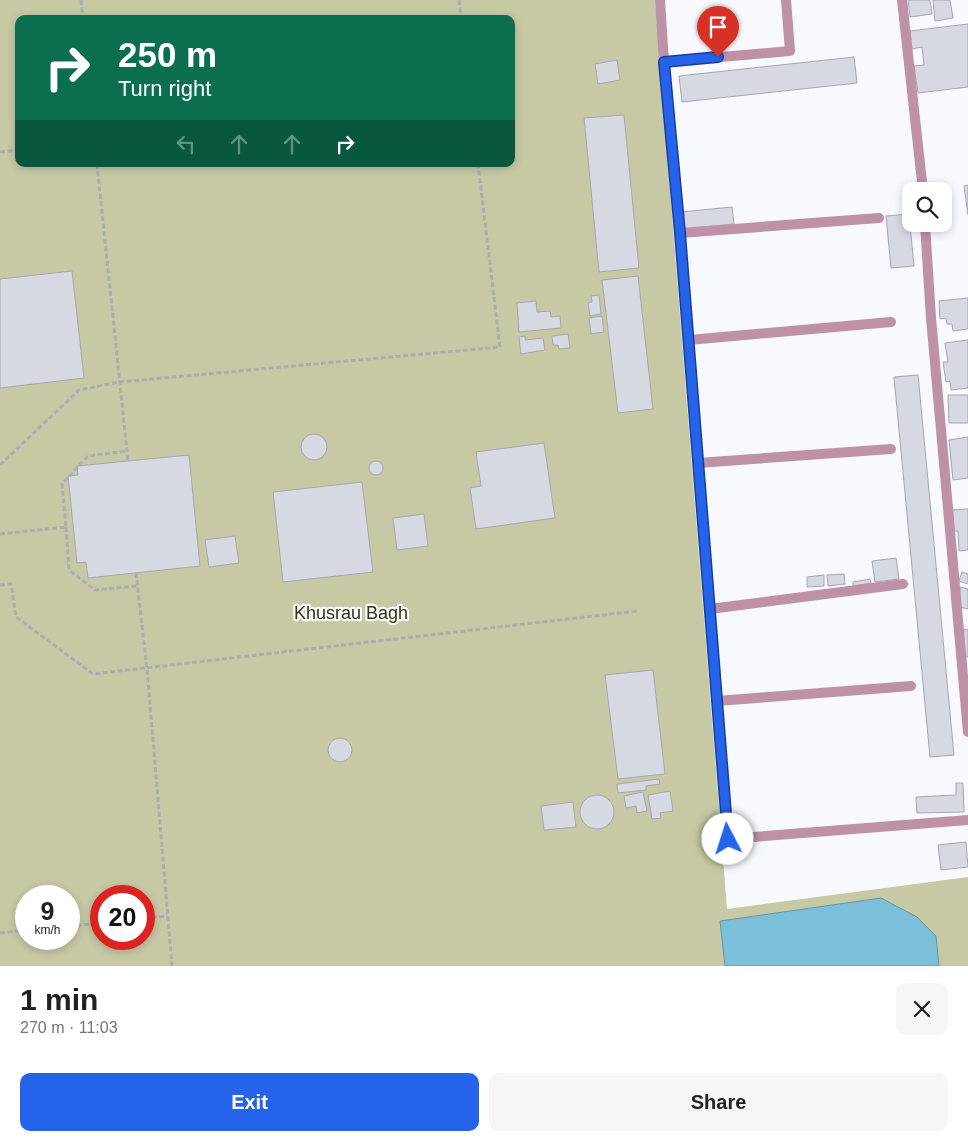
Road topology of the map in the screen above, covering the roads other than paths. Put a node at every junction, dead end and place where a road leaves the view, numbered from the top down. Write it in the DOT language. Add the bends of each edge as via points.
graph roads {
  1 [pos="660,0"];
  2 [pos="786,0"];
  3 [pos="902,0"];
  4 [pos="664,62"];
  5 [pos="922,182"];
  6 [pos="879,218"];
  7 [pos="926,232"];
  8 [pos="680,233"];
  9 [pos="892,322"];
  10 [pos="688,340"];
  11 [pos="891,449"];
  12 [pos="698,463"];
  13 [pos="903,584"];
  14 [pos="710,609"];
  15 [pos="911,686"];
  16 [pos="717,701"];
  17 [pos="968,732"];
  18 [pos="968,820"];
  1 -- 4 [label="lane"];
  2 -- 4 [label="lane" via="790,51"];
  3 -- 5 [label="lane"];
  4 -- 8 [label="lane"];
  6 -- 8 [label="lane"];
  7 -- 17 [label="lane"];
  8 -- 10 [label="lane"];
  9 -- 10 [label="lane"];
  10 -- 12 [label="lane"];
  11 -- 12 [label="lane"];
  12 -- 14 [label="lane"];
  13 -- 14 [label="lane"];
  14 -- 16 [label="lane"];
  15 -- 16 [label="lane"];
  16 -- 18 [label="lane" via="728,839"];
}
